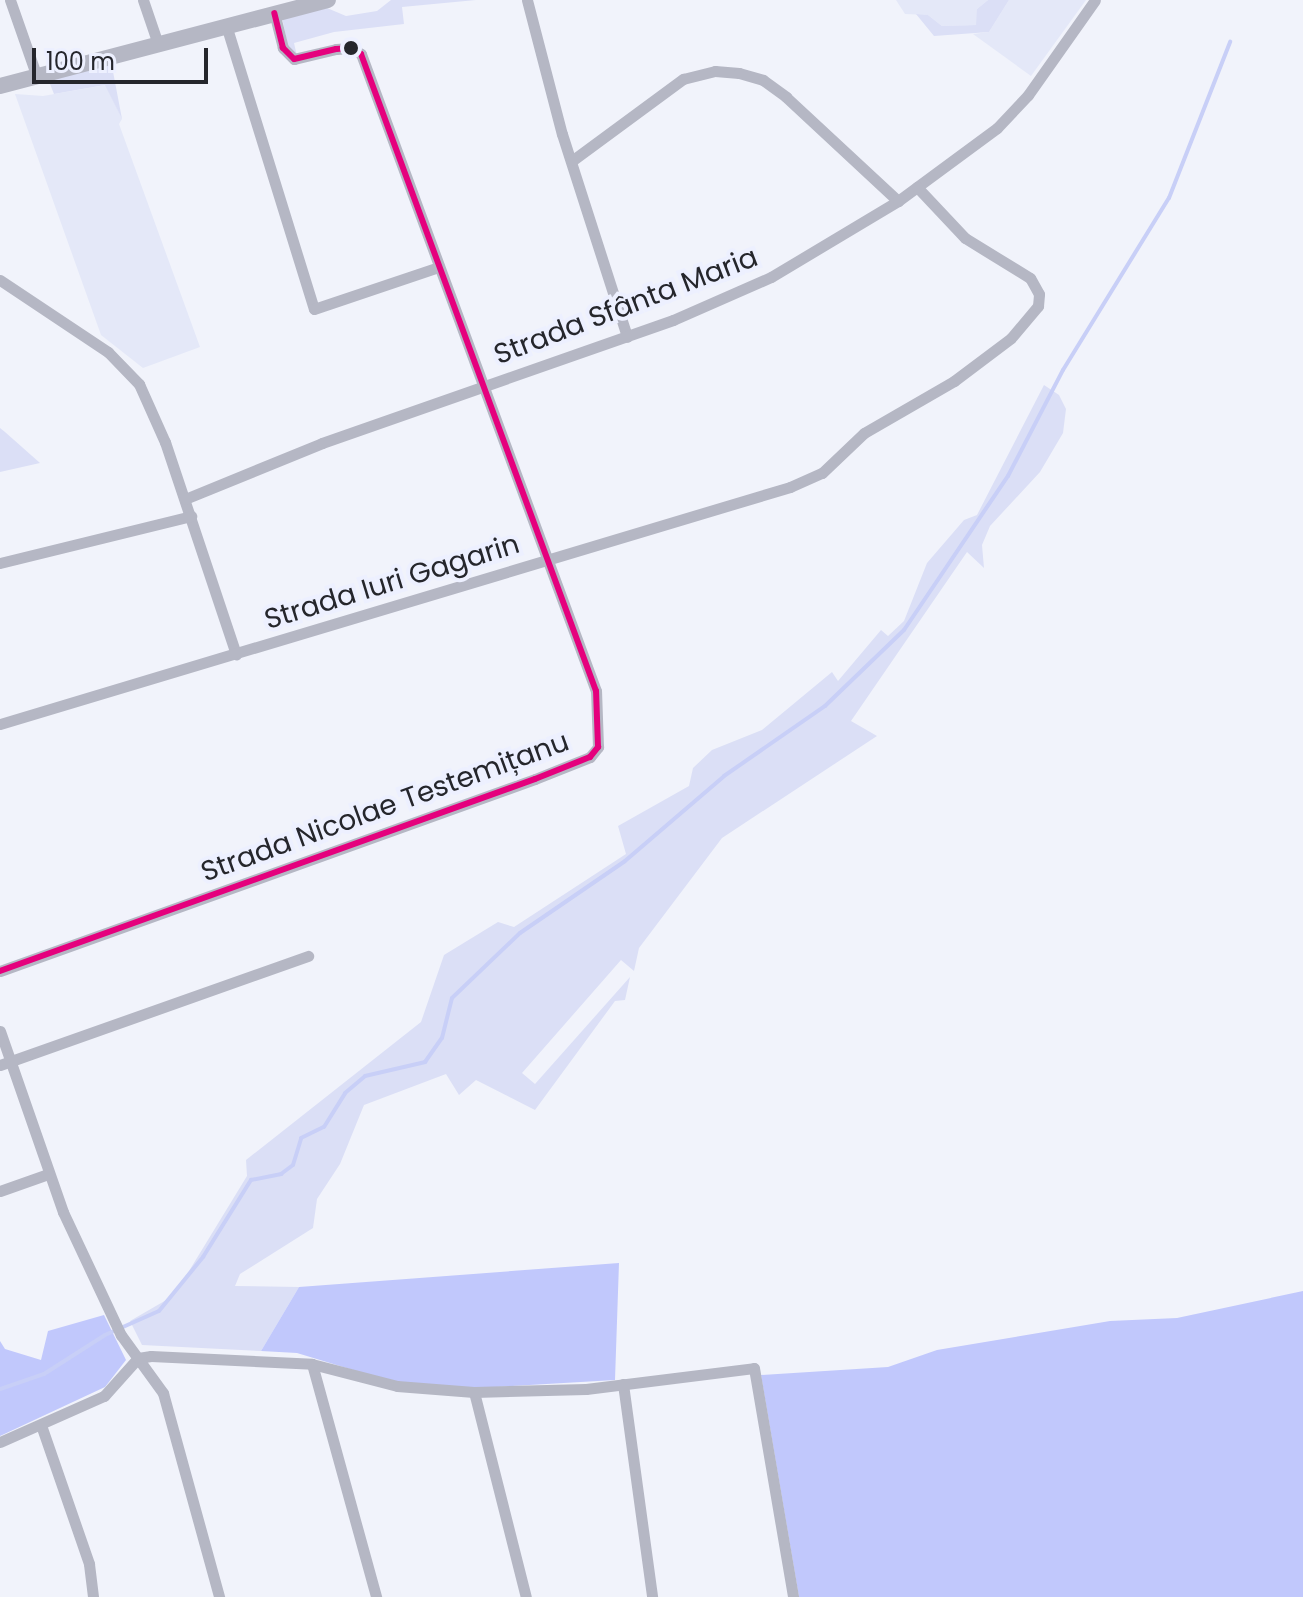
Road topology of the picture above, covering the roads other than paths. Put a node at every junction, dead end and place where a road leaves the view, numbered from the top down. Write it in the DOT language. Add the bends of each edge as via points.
graph roads {
  1 [pos="10,0"];
  2 [pos="143,0"];
  3 [pos="328,0"];
  4 [pos="527,0"];
  5 [pos="1095,0"];
  6 [pos="274,13"];
  7 [pos="226,25"];
  8 [pos="158,44"];
  9 [pos="37,77"];
  10 [pos="0,86"];
  11 [pos="573,160"];
  12 [pos="917,187"];
  13 [pos="898,201"];
  14 [pos="439,267"];
  15 [pos="0,280"];
  16 [pos="627,337"];
  17 [pos="484,387"];
  18 [pos="185,499"];
  19 [pos="191,516"];
  20 [pos="545,561"];
  21 [pos="0,563"];
  22 [pos="236,654"];
  23 [pos="0,724"];
  24 [pos="308,956"];
  25 [pos="0,971"];
  26 [pos="0,1031"];
  27 [pos="5,1063"];
  28 [pos="48,1174"];
  29 [pos="0,1191"];
  30 [pos="138,1358"];
  31 [pos="312,1364"];
  32 [pos="623,1384"];
  33 [pos="474,1392"];
  34 [pos="41,1425"];
  35 [pos="0,1442"];
  36 [pos="93,1597"];
  37 [pos="219,1597"];
  38 [pos="376,1597"];
  39 [pos="526,1597"];
  40 [pos="652,1597"];
  41 [pos="793,1597"];
  1 -- 9 [label="street"];
  2 -- 8 [label="street"];
  3 -- 6 [label="main road"];
  4 -- 11 [label="street"];
  5 -- 12 [label="street, Strada Sfânta Maria" via="1018,106"];
  6 -- 7 [label="main road"];
  6 -- 14 [label="street, Strada Nicolae Testemițanu" via="283,48 294,59 336,49 361,54"];
  7 -- 8 [label="main road"];
  7 -- 14 [label="street" via="314,309"];
  8 -- 9 [label="main road"];
  9 -- 10 [label="main road"];
  11 -- 13 [label="street" via="683,79 715,71 739,73 763,80 786,97"];
  11 -- 16 [label="street"];
  12 -- 13 [label="street, Strada Sfânta Maria"];
  12 -- 20 [label="street, Strada Iuri Gagarin" via="965,238 1030,278 1039,294 1038,306 1011,338 954,381 864,433 840,459 811,478"];
  13 -- 16 [label="street, Strada Sfânta Maria" via="771,277"];
  14 -- 17 [label="street, Strada Nicolae Testemițanu"];
  15 -- 18 [label="street" via="108,352 139,384"];
  16 -- 17 [label="street, Strada Sfânta Maria"];
  17 -- 18 [label="street, Strada Sfânta Maria" via="287,456"];
  17 -- 20 [label="street, Strada Nicolae Testemițanu"];
  18 -- 19 [label="street"];
  19 -- 21 [label="street"];
  19 -- 22 [label="street"];
  20 -- 22 [label="street, Strada Iuri Gagarin"];
  20 -- 25 [label="street, Strada Nicolae Testemițanu" via="596,691 601,732 590,757"];
  22 -- 23 [label="street, Strada Iuri Gagarin"];
  24 -- 27 [label="street" via="105,1032"];
  26 -- 27 [label="street"];
  27 -- 28 [label="street"];
  28 -- 29 [label="street"];
  28 -- 30 [label="street" via="121,1335"];
  30 -- 31 [label="street"];
  30 -- 34 [label="street" via="104,1396"];
  30 -- 37 [label="street" via="163,1393"];
  31 -- 33 [label="street" via="397,1386"];
  31 -- 38 [label="street"];
  32 -- 33 [label="street"];
  32 -- 40 [label="street"];
  32 -- 41 [label="street" via="754,1368"];
  33 -- 39 [label="street"];
  34 -- 35 [label="street"];
  34 -- 36 [label="street" via="89,1564"];
}
